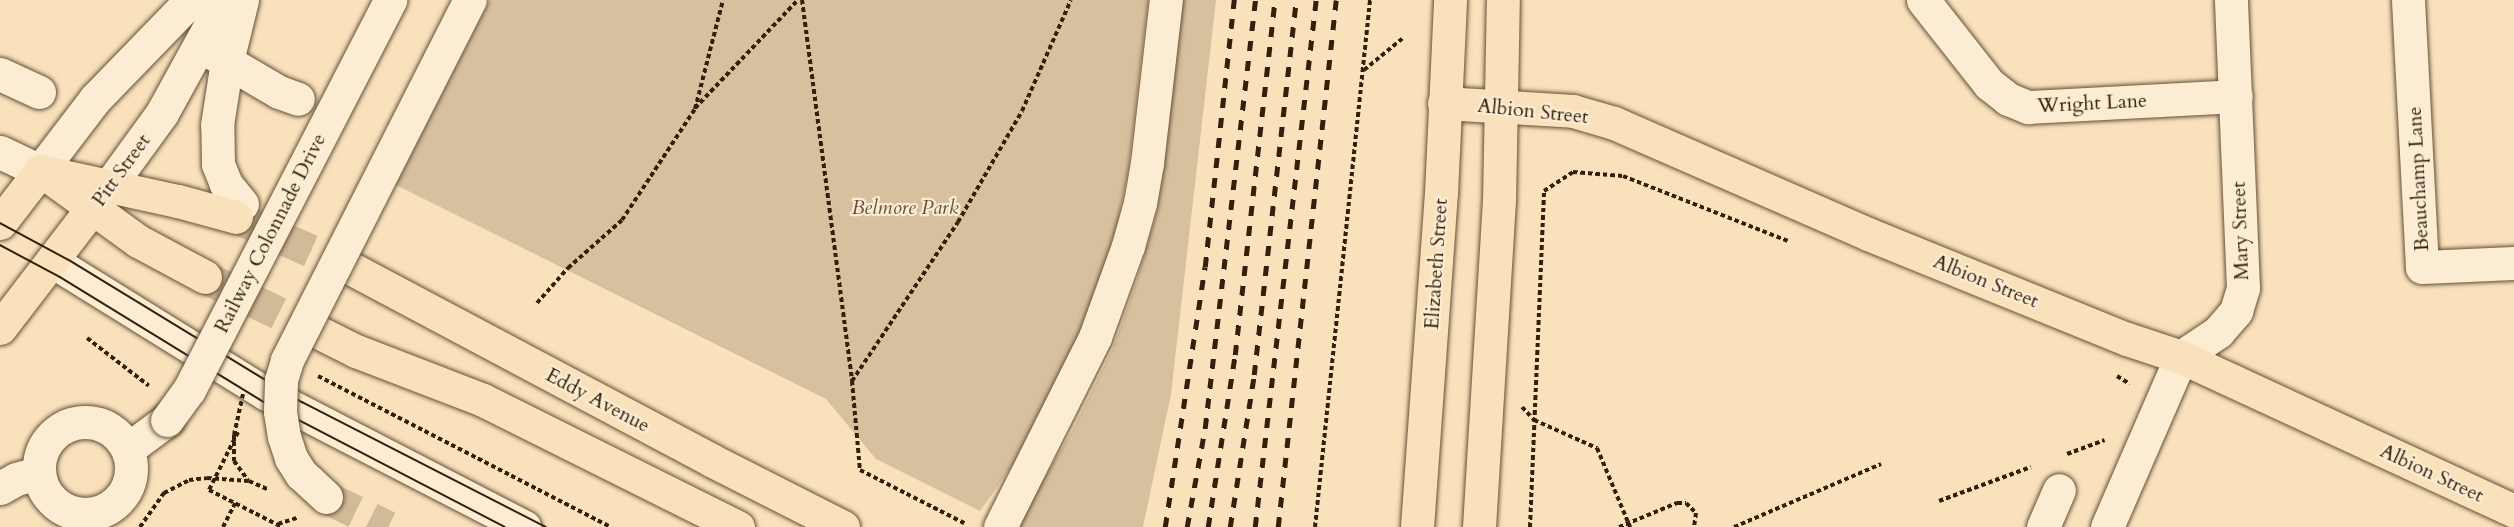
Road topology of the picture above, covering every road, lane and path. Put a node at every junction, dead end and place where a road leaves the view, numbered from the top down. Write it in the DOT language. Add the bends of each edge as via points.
graph roads {
  1 [pos="192,0"];
  2 [pos="225,0"];
  3 [pos="242,0"];
  4 [pos="390,0"];
  5 [pos="470,0"];
  6 [pos="723,0"];
  7 [pos="800,0"];
  8 [pos="1071,0"];
  9 [pos="1166,0"];
  10 [pos="1370,0"];
  11 [pos="1450,0"];
  12 [pos="1503,0"];
  13 [pos="1923,0"];
  14 [pos="2231,0"];
  15 [pos="2408,0"];
  16 [pos="165,26"];
  17 [pos="1403,39"];
  18 [pos="213,53"];
  19 [pos="1363,70"];
  20 [pos="0,75"];
  21 [pos="39,92"];
  22 [pos="2236,96"];
  23 [pos="298,99"];
  24 [pos="1444,104"];
  25 [pos="1502,105"];
  26 [pos="695,109"];
  27 [pos="0,152"];
  28 [pos="40,171"];
  29 [pos="101,197"];
  30 [pos="239,211"];
  31 [pos="0,223"];
  32 [pos="1798,245"];
  33 [pos="52,261"];
  34 [pos="2514,263"];
  35 [pos="354,270"];
  36 [pos="205,277"];
  37 [pos="537,303"];
  38 [pos="0,328"];
  39 [pos="320,333"];
  40 [pos="87,338"];
  41 [pos="2181,357"];
  42 [pos="1490,371"];
  43 [pos="2112,374"];
  44 [pos="318,376"];
  45 [pos="852,381"];
  46 [pos="2130,382"];
  47 [pos="149,387"];
  48 [pos="1534,420"];
  49 [pos="238,432"];
  50 [pos="2105,440"];
  51 [pos="128,449"];
  52 [pos="2062,456"];
  53 [pos="234,461"];
  54 [pos="1881,464"];
  55 [pos="2041,464"];
  56 [pos="39,473"];
  57 [pos="249,481"];
  58 [pos="0,488"];
  59 [pos="2059,490"];
  60 [pos="271,491"];
  61 [pos="326,497"];
  62 [pos="1939,501"];
  63 [pos="236,502"];
  64 [pos="2514,510"];
  65 [pos="110,514"];
  66 [pos="301,517"];
  67 [pos="991,525"];
  68 [pos="1629,525"];
  69 [pos="279,526"];
  70 [pos="140,527"];
  71 [pos="223,527"];
  72 [pos="525,527"];
  73 [pos="611,527"];
  74 [pos="738,527"];
  75 [pos="843,527"];
  76 [pos="1315,527"];
  77 [pos="1417,527"];
  78 [pos="1479,527"];
  79 [pos="1530,527"];
  80 [pos="1619,527"];
  81 [pos="1694,527"];
  82 [pos="1734,527"];
  83 [pos="2043,527"];
  84 [pos="2106,527"];
  1 -- 16 [label="street"];
  2 -- 18 [label="street, Pitt Street"];
  3 -- 18 [label="street"];
  4 -- 51 [label="street, Railway Colonnade Drive, bridge" via="189,390 167,420"];
  5 -- 61 [label="street, bridge" via="287,360 281,380 280,411 291,458 301,474"];
  6 -- 26 [label="path"];
  7 -- 26 [label="path"];
  7 -- 45 [label="path"];
  8 -- 45 [label="path" via="1022,111 958,222"];
  9 -- 67 [label="street" via="1148,163 1128,246 1095,337"];
  10 -- 19 [label="path"];
  11 -- 24 [label="main road, Elizabeth Street"];
  12 -- 25 [label="main road"];
  13 -- 22 [label="street, Wright Lane" via="1989,84 2008,99 2028,107"];
  14 -- 22 [label="street, Mary Street"];
  15 -- 34 [label="street, Beauchamp Lane" via="2422,267"];
  16 -- 18 [label="street"];
  16 -- 28 [label="street" via="95,99"];
  17 -- 19 [label="path"];
  18 -- 23 [label="street"];
  18 -- 29 [label="street, Pitt Street" via="162,113"];
  18 -- 30 [label="street" via="218,164"];
  19 -- 76 [label="path"];
  20 -- 21 [label="street"];
  22 -- 41 [label="street, Mary Street" via="2243,288 2236,311 2218,332"];
  24 -- 25 [label="main road, Albion Street"];
  24 -- 77 [label="main road, Elizabeth Street"];
  25 -- 41 [label="main road, Albion Street" via="1573,111 1614,123 1868,234"];
  25 -- 42 [label="main road"];
  26 -- 37 [label="path" via="622,220 568,268"];
  27 -- 28 [label="street"];
  28 -- 29 [label="main road"];
  28 -- 31 [label="main road"];
  29 -- 30 [label="main road" via="178,201"];
  29 -- 33 [label="main road, Pitt Street"];
  29 -- 36 [label="main road" via="138,241"];
  32 -- 48 [label="path" via="1623,176 1573,172 1544,191"];
  33 -- 38 [label="main road, Pitt Street"];
  33 -- 72 [label="street" via="265,393"];
  35 -- 75 [label="main road, Eddy Avenue"];
  39 -- 74 [label="main road" via="483,400"];
  40 -- 47 [label="path"];
  41 -- 64 [label="main road, Albion Street"];
  41 -- 84 [label="street"];
  42 -- 48 [label="path"];
  42 -- 78 [label="main road"];
  43 -- 46 [label="path"];
  44 -- 73 [label="path"];
  45 -- 67 [label="path" via="860,470"];
  48 -- 68 [label="path" via="1597,448"];
  48 -- 79 [label="path"];
  49 -- 63 [label="path" via="210,490"];
  50 -- 52 [label="path"];
  51 -- 56 [label="street" via="102,426 71,424 46,443"];
  51 -- 65 [label="street" via="132,463 129,480"];
  53 -- 57 [label="path"];
  54 -- 82 [label="path"];
  55 -- 62 [label="path"];
  56 -- 58 [label="street"];
  56 -- 65 [label="street" via="51,500 77,513 92,514 106,509"];
  57 -- 60 [label="path"];
  57 -- 70 [label="path" via="207,478 176,485 155,503"];
  59 -- 83 [label="street"];
  63 -- 69 [label="path"];
  63 -- 71 [label="path"];
  66 -- 69 [label="path"];
  68 -- 80 [label="path"];
  68 -- 81 [label="path" via="1677,503 1686,503 1696,513"];
}
